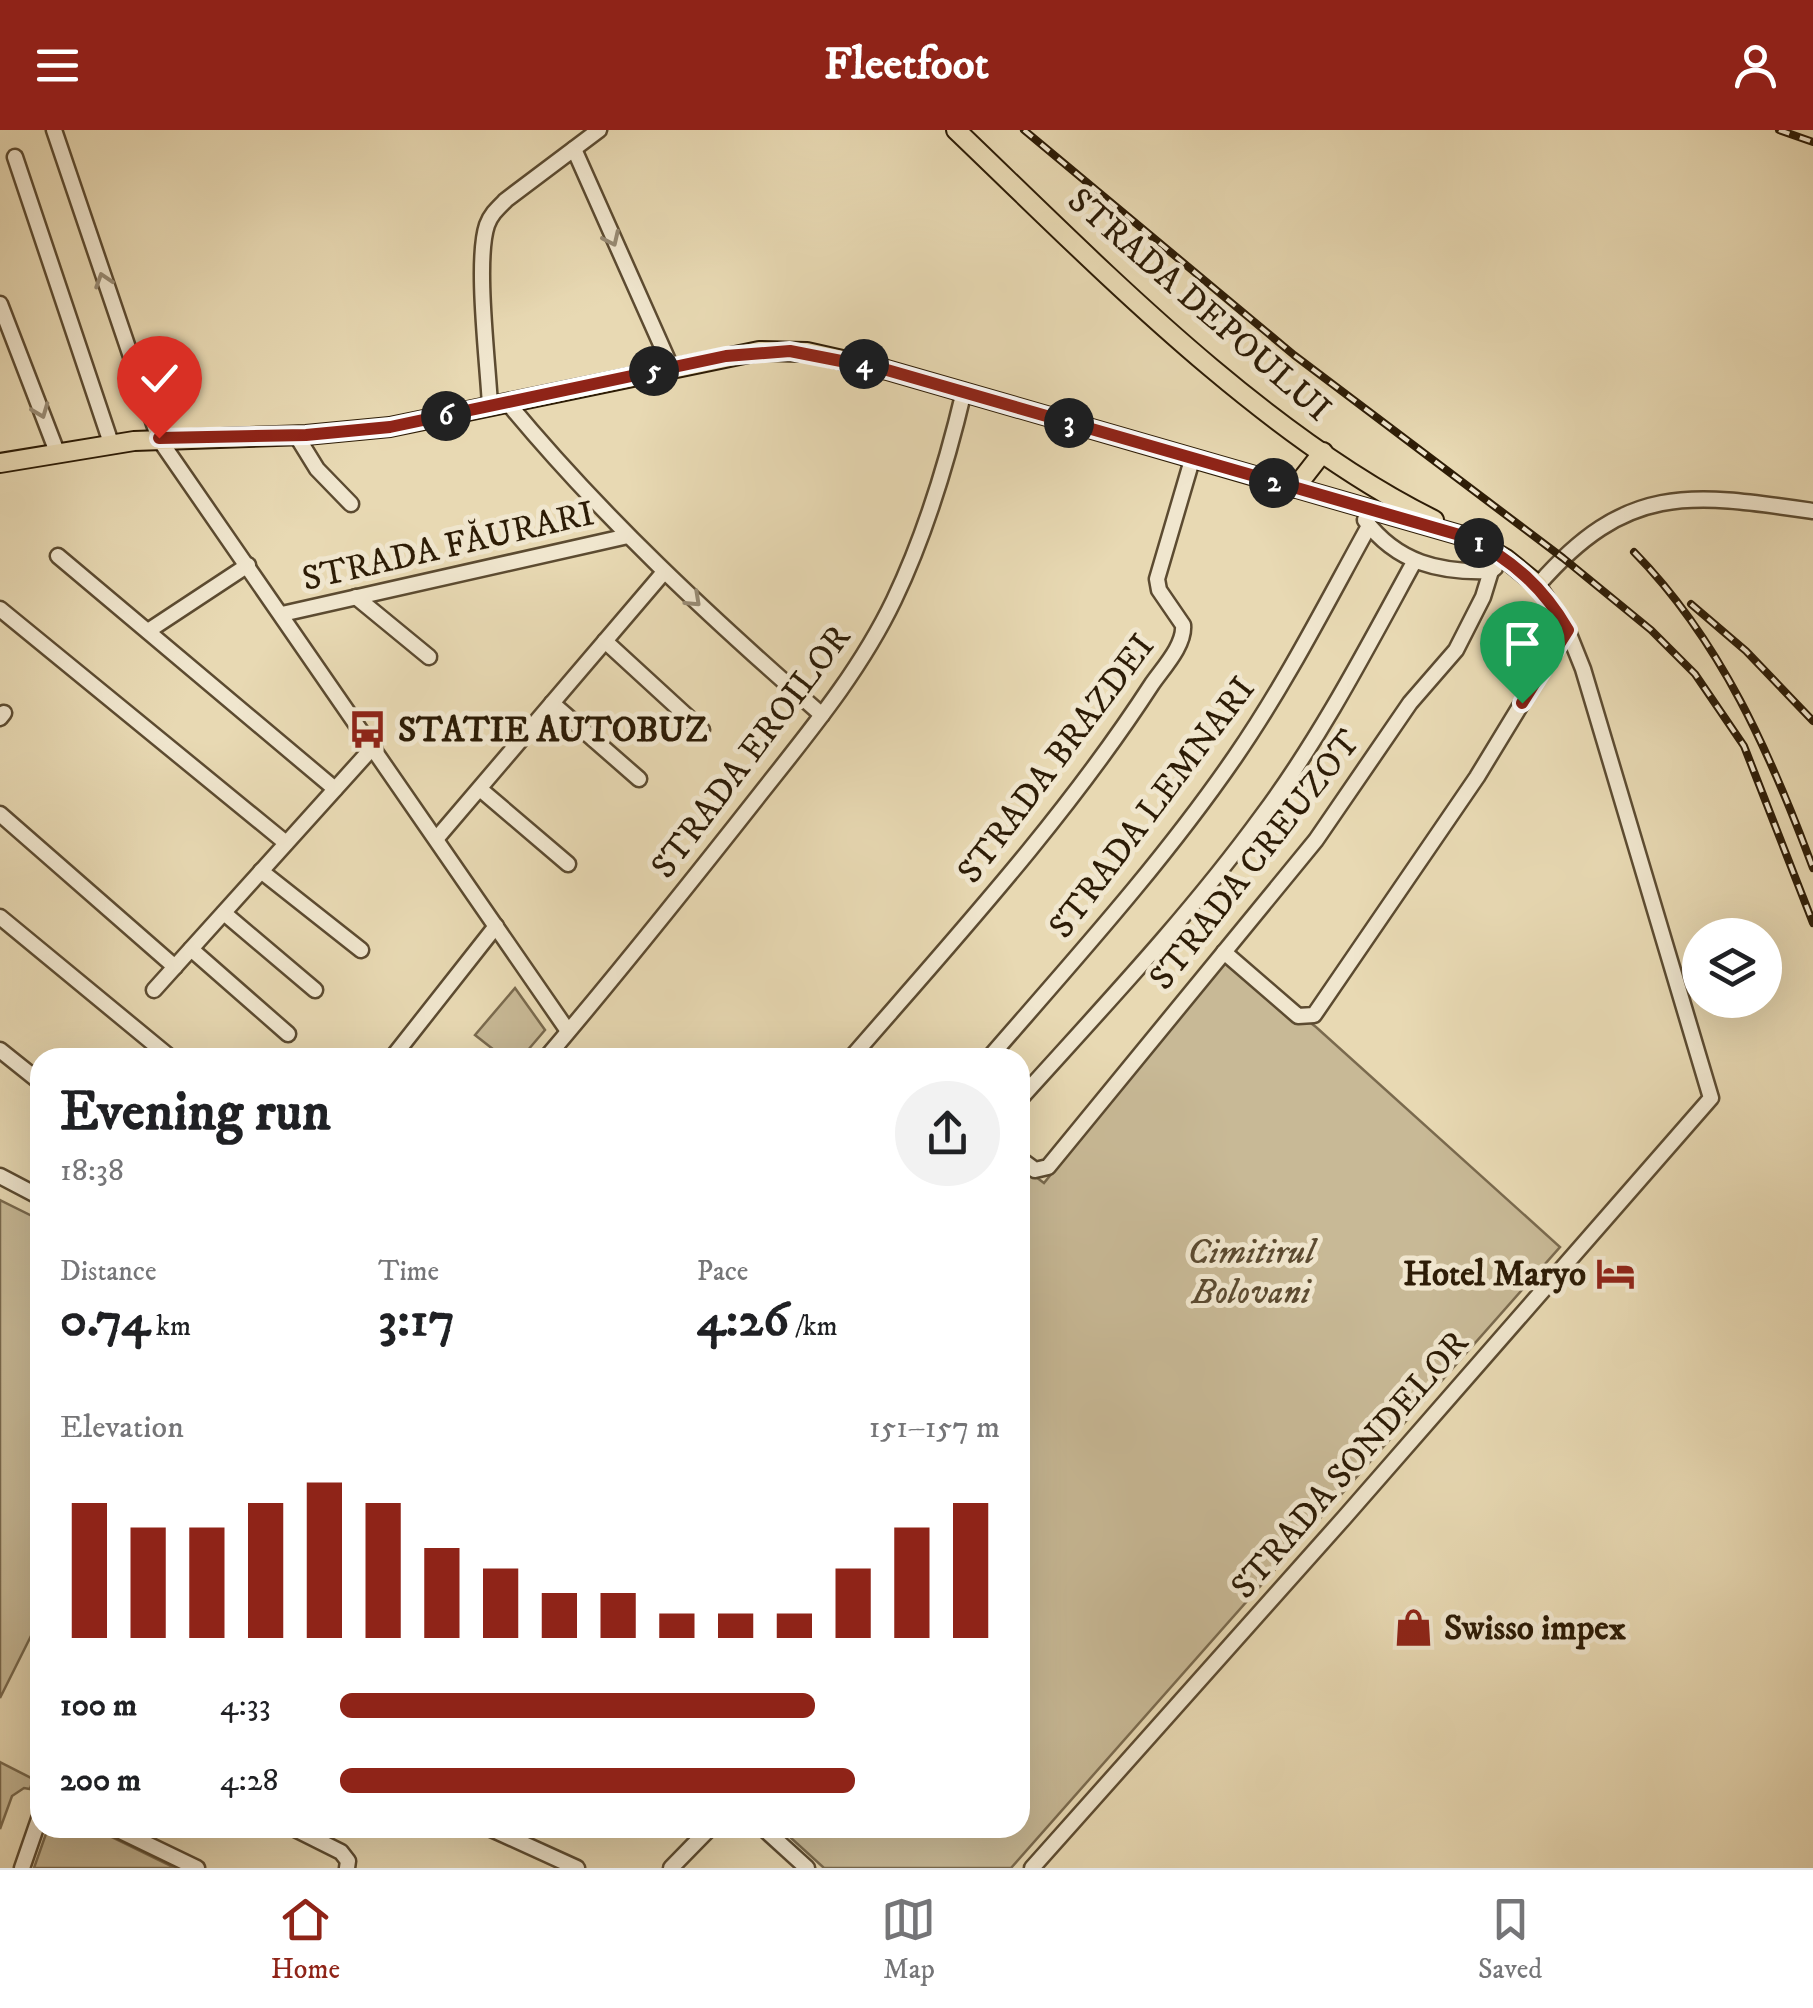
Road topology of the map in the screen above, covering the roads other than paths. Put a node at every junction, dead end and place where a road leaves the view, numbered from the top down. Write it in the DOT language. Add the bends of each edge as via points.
graph roads {
  1 [pos="54,130"];
  2 [pos="599,130"];
  3 [pos="956,130"];
  4 [pos="574,149"];
  5 [pos="15,157"];
  6 [pos="0,304"];
  7 [pos="670,367"];
  8 [pos="964,391"];
  9 [pos="498,404"];
  10 [pos="296,435"];
  11 [pos="159,438"];
  12 [pos="112,443"];
  13 [pos="58,452"];
  14 [pos="1323,452"];
  15 [pos="1192,460"];
  16 [pos="0,463"];
  17 [pos="1295,488"];
  18 [pos="350,504"];
  19 [pos="1355,507"];
  20 [pos="1813,511"];
  21 [pos="1369,526"];
  22 [pos="628,536"];
  23 [pos="1470,538"];
  24 [pos="58,556"];
  25 [pos="1414,562"];
  26 [pos="248,565"];
  27 [pos="1499,565"];
  28 [pos="664,572"];
  29 [pos="1538,586"];
  30 [pos="356,597"];
  31 [pos="0,609"];
  32 [pos="282,614"];
  33 [pos="1568,630"];
  34 [pos="148,631"];
  35 [pos="605,641"];
  36 [pos="428,658"];
  37 [pos="552,703"];
  38 [pos="822,715"];
  39 [pos="702,730"];
  40 [pos="374,746"];
  41 [pos="639,779"];
  42 [pos="335,789"];
  43 [pos="480,789"];
  44 [pos="0,814"];
  45 [pos="437,838"];
  46 [pos="286,843"];
  47 [pos="568,864"];
  48 [pos="261,871"];
  49 [pos="224,913"];
  50 [pos="0,917"];
  51 [pos="496,926"];
  52 [pos="192,949"];
  53 [pos="362,950"];
  54 [pos="1224,952"];
  55 [pos="175,968"];
  56 [pos="154,990"];
  57 [pos="315,990"];
  58 [pos="568,1031"];
  59 [pos="288,1034"];
  60 [pos="158,1048"];
  61 [pos="400,1048"];
  62 [pos="554,1048"];
  63 [pos="860,1048"];
  64 [pos="998,1048"];
  65 [pos="0,1050"];
  66 [pos="30,1074"];
  67 [pos="1030,1087"];
  68 [pos="1030,1167"];
  69 [pos="0,1176"];
  70 [pos="30,1192"];
  71 [pos="32,1838"];
  72 [pos="135,1838"];
  73 [pos="313,1838"];
  74 [pos="510,1838"];
  75 [pos="700,1838"];
  76 [pos="774,1838"];
  77 [pos="22,1868"];
  78 [pos="197,1868"];
  79 [pos="347,1868"];
  80 [pos="577,1868"];
  81 [pos="671,1868"];
  82 [pos="807,1868"];
  83 [pos="1032,1868"];
  11 -- 1 [label="street, one-way"];
  2 -- 4 [label="street"];
  3 -- 14 [label="main road, STRADA DEPOULUI" via="1181,339"];
  4 -- 7 [label="street, one-way"];
  4 -- 9 [label="street" via="506,200 486,227 484,294"];
  5 -- 12 [label="street"];
  6 -- 13 [label="street, one-way"];
  7 -- 8 [label="main road" via="790,351"];
  7 -- 9 [label="main road"];
  8 -- 15 [label="main road"];
  8 -- 38 [label="street, STRADA EROILOR" via="945,468 894,599"];
  9 -- 10 [label="main road" via="390,427"];
  9 -- 22 [label="street"];
  10 -- 11 [label="main road"];
  10 -- 18 [label="street"];
  11 -- 12 [label="main road"];
  11 -- 26 [label="street"];
  12 -- 13 [label="main road"];
  13 -- 16 [label="main road"];
  14 -- 17 [label="main road"];
  14 -- 23 [label="main road, STRADA DEPOULUI"];
  15 -- 17 [label="main road"];
  15 -- 63 [label="street, STRADA BRAZDEI" via="1158,579 1183,625 1180,642 1039,840"];
  17 -- 19 [label="main road"];
  19 -- 21 [label="street"];
  19 -- 23 [label="main road"];
  20 -- 29 [label="street" via="1716,500 1644,505 1570,551"];
  21 -- 25 [label="street"];
  21 -- 64 [label="street, STRADA LEMNARI" via="1225,771"];
  22 -- 28 [label="street"];
  22 -- 30 [label="street, STRADA FĂURARI"];
  23 -- 27 [label="main road"];
  24 -- 34 [label="street"];
  25 -- 27 [label="street" via="1449,571"];
  25 -- 67 [label="street" via="1264,814"];
  26 -- 32 [label="street"];
  26 -- 34 [label="street"];
  27 -- 29 [label="main road"];
  27 -- 54 [label="street, STRADA CREUZOT" via="1448,662 1410,703 1316,840"];
  28 -- 35 [label="street"];
  28 -- 38 [label="street, one-way"];
  29 -- 33 [label="street"];
  30 -- 32 [label="street, STRADA FĂURARI"];
  30 -- 36 [label="street"];
  31 -- 46 [label="street"];
  32 -- 40 [label="street"];
  33 -- 54 [label="street" via="1314,1015 1298,1016"];
  33 -- 83 [label="street, STRADA SONDELOR" via="1711,1098"];
  34 -- 42 [label="street"];
  35 -- 37 [label="street"];
  35 -- 39 [label="street"];
  37 -- 41 [label="street"];
  37 -- 43 [label="street"];
  38 -- 58 [label="street, STRADA EROILOR"];
  40 -- 42 [label="street"];
  40 -- 45 [label="street"];
  42 -- 46 [label="street"];
  43 -- 45 [label="street"];
  43 -- 47 [label="street"];
  44 -- 55 [label="street"];
  45 -- 51 [label="street"];
  46 -- 48 [label="street"];
  48 -- 49 [label="street"];
  48 -- 53 [label="street"];
  49 -- 52 [label="street"];
  49 -- 57 [label="street"];
  50 -- 60 [label="street"];
  51 -- 58 [label="street"];
  51 -- 61 [label="street"];
  52 -- 55 [label="street"];
  52 -- 59 [label="street"];
  54 -- 68 [label="street, STRADA CREUZOT" via="1057,1157 1042,1170"];
  55 -- 56 [label="street"];
  58 -- 62 [label="street, STRADA EROILOR"];
  65 -- 66 [label="street"];
  69 -- 70 [label="street"];
  71 -- 77 [label="street"];
  72 -- 78 [label="street"];
  73 -- 79 [label="street" via="341,1852"];
  74 -- 80 [label="street"];
  75 -- 81 [label="street"];
  76 -- 82 [label="street"];
}
